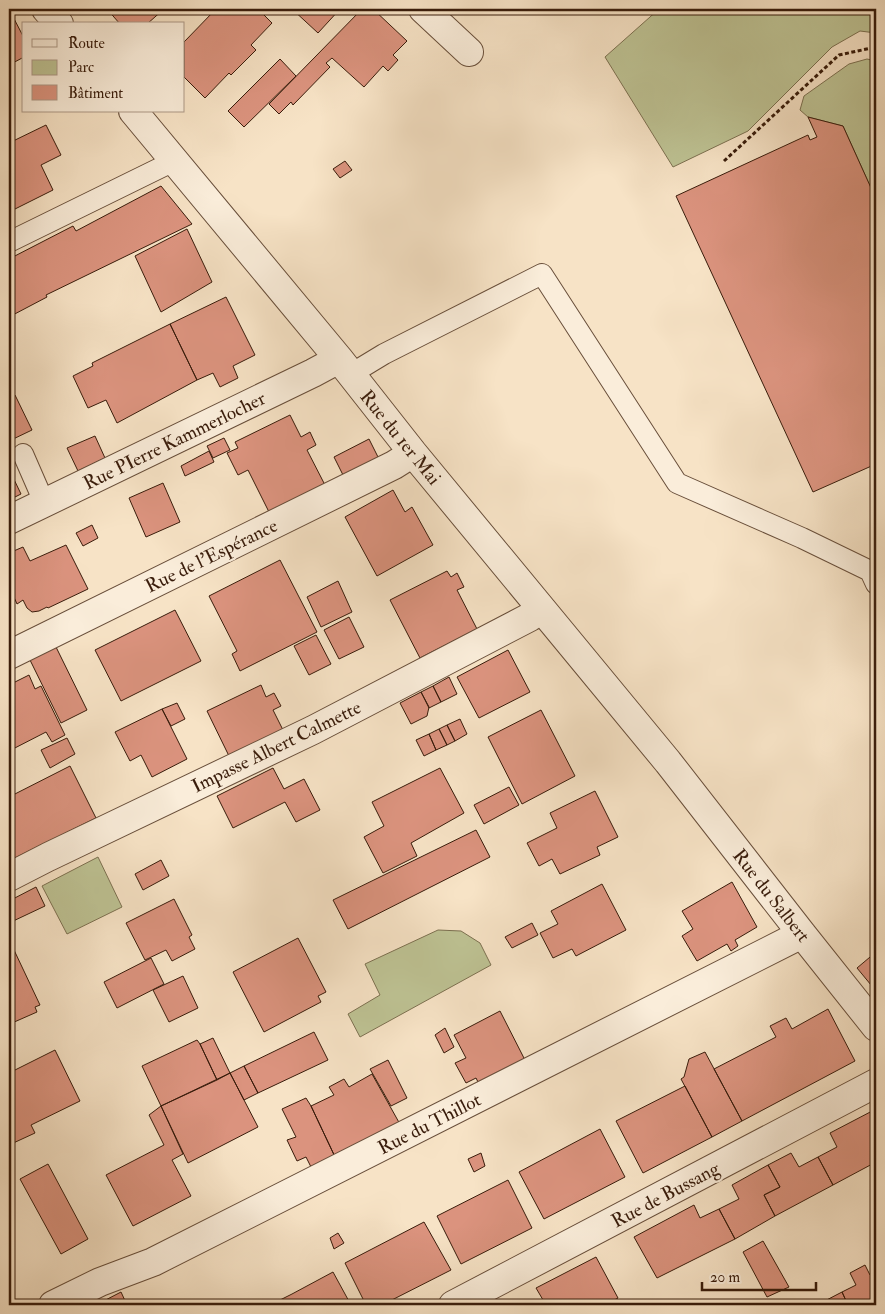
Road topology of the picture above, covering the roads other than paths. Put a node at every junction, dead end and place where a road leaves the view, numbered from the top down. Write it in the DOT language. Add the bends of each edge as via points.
graph roads {
  1 [pos="46,9"];
  2 [pos="423,9"];
  3 [pos="57,22"];
  4 [pos="469,52"];
  5 [pos="134,112"];
  6 [pos="174,161"];
  7 [pos="9,242"];
  8 [pos="345,366"];
  9 [pos="413,453"];
  10 [pos="23,454"];
  11 [pos="46,502"];
  12 [pos="9,520"];
  13 [pos="876,584"];
  14 [pos="541,609"];
  15 [pos="9,655"];
  16 [pos="668,762"];
  17 [pos="9,877"];
  18 [pos="802,934"];
  19 [pos="876,1027"];
  20 [pos="876,1083"];
  21 [pos="53,1305"];
  22 [pos="454,1305"];
  1 -- 3 [label="street"];
  2 -- 4 [label="street"];
  5 -- 6 [label="street, Rue du 1er Mai"];
  6 -- 7 [label="lane"];
  6 -- 8 [label="street, Rue du 1er Mai"];
  8 -- 9 [label="street, Rue du 1er Mai"];
  8 -- 11 [label="street, Rue PIerre Kammerlocher" via="313,373"];
  8 -- 13 [label="lane" via="384,354 542,274 677,483 870,571"];
  9 -- 14 [label="street, Rue du 1er Mai"];
  9 -- 15 [label="street, Rue de l'Espérance"];
  10 -- 11 [label="lane"];
  11 -- 12 [label="street, Rue PIerre Kammerlocher"];
  14 -- 16 [label="street, Rue du 1er Mai"];
  14 -- 17 [label="street, Impasse Albert Calmette" via="321,725"];
  16 -- 18 [label="street, Rue du Salbert"];
  18 -- 19 [label="street, Rue du Salbert"];
  18 -- 21 [label="street, Rue du Thillot" via="153,1262 100,1282"];
  20 -- 22 [label="street, Rue de Bussang"];
}
